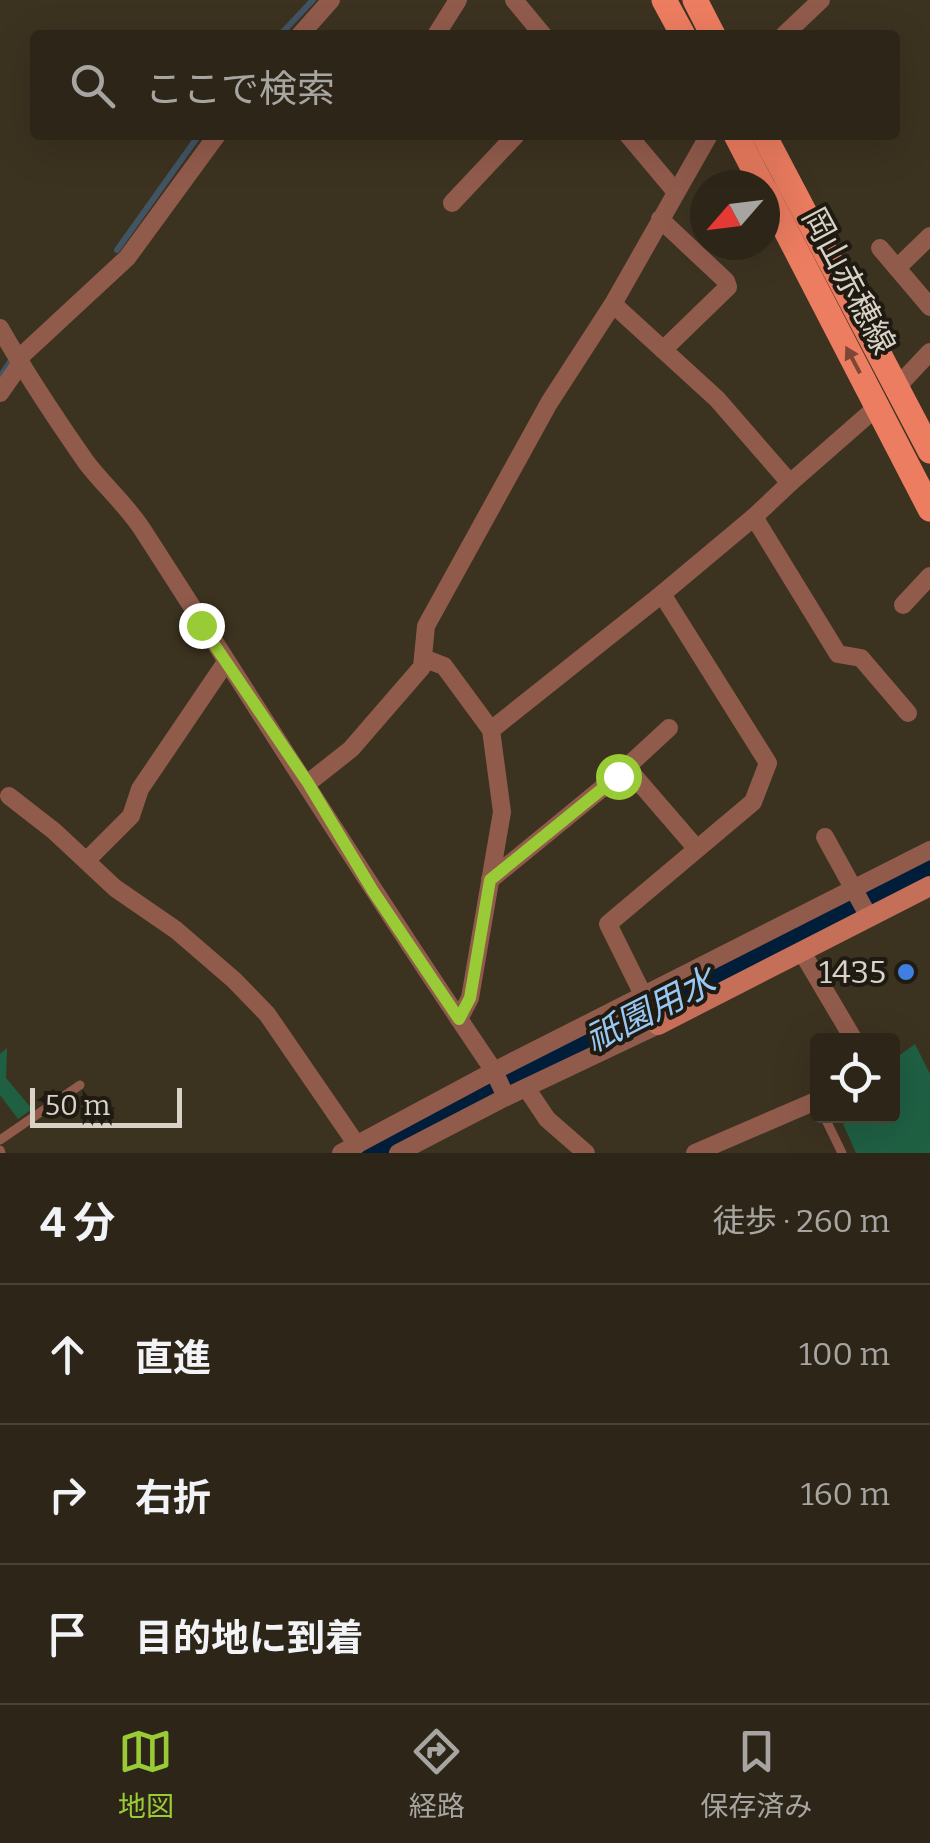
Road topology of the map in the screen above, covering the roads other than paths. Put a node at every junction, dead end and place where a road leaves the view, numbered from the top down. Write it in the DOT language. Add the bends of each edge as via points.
graph roads {
  1 [pos="331,0"];
  2 [pos="458,0"];
  3 [pos="514,0"];
  4 [pos="664,0"];
  5 [pos="695,0"];
  6 [pos="821,0"];
  7 [pos="304,30"];
  8 [pos="439,30"];
  9 [pos="539,30"];
  10 [pos="680,30"];
  11 [pos="710,30"];
  12 [pos="789,30"];
  13 [pos="213,140"];
  14 [pos="511,140"];
  15 [pos="632,140"];
  16 [pos="706,140"];
  17 [pos="739,140"];
  18 [pos="766,140"];
  19 [pos="754,170"];
  20 [pos="675,191"];
  21 [pos="452,203"];
  22 [pos="780,215"];
  23 [pos="660,219"];
  24 [pos="930,236"];
  25 [pos="880,248"];
  26 [pos="898,268"];
  27 [pos="613,304"];
  28 [pos="930,307"];
  29 [pos="0,328"];
  30 [pos="663,350"];
  31 [pos="930,352"];
  32 [pos="13,359"];
  33 [pos="0,393"];
  34 [pos="887,397"];
  35 [pos="930,452"];
  36 [pos="790,483"];
  37 [pos="930,509"];
  38 [pos="754,517"];
  39 [pos="930,576"];
  40 [pos="662,594"];
  41 [pos="902,605"];
  42 [pos="423,658"];
  43 [pos="226,662"];
  44 [pos="908,713"];
  45 [pos="668,728"];
  46 [pos="492,730"];
  47 [pos="618,776"];
  48 [pos="308,783"];
  49 [pos="9,796"];
  50 [pos="825,837"];
  51 [pos="698,849"];
  52 [pos="930,850"];
  53 [pos="87,860"];
  54 [pos="490,880"];
  55 [pos="930,886"];
  56 [pos="861,902"];
  57 [pos="802,952"];
  58 [pos="645,999"];
  59 [pos="459,1019"];
  60 [pos="657,1023"];
  61 [pos="850,1033"];
  62 [pos="500,1084"];
  63 [pos="80,1085"];
  64 [pos="526,1089"];
  65 [pos="810,1103"];
  66 [pos="827,1123"];
  67 [pos="0,1140"];
  68 [pos="349,1149"];
  69 [pos="398,1153"];
  70 [pos="586,1153"];
  71 [pos="695,1153"];
  72 [pos="842,1153"];
  1 -- 7 [label="street"];
  2 -- 8 [label="street"];
  3 -- 9 [label="street"];
  4 -- 10 [label="main road"];
  5 -- 11 [label="main road"];
  6 -- 12 [label="street"];
  13 -- 32 [label="street" via="127,258"];
  14 -- 21 [label="street"];
  15 -- 20 [label="street"];
  16 -- 20 [label="street"];
  17 -- 19 [label="main road, 岡山赤穂線"];
  18 -- 34 [label="main road, 岡山赤穂線"];
  20 -- 23 [label="street"];
  34 -- 22 [label="main road, 岡山赤穂線, one-way"];
  23 -- 27 [label="street"];
  23 -- 30 [label="street" via="728,287"];
  24 -- 26 [label="street"];
  25 -- 26 [label="street"];
  26 -- 28 [label="street"];
  27 -- 30 [label="street"];
  27 -- 42 [label="street" via="549,403 426,626"];
  29 -- 32 [label="street"];
  30 -- 36 [label="street" via="717,399"];
  31 -- 34 [label="street"];
  32 -- 33 [label="street"];
  32 -- 43 [label="street" via="142,527"];
  34 -- 35 [label="main road, 岡山赤穂線"];
  34 -- 36 [label="street"];
  34 -- 37 [label="main road, 岡山赤穂線"];
  36 -- 38 [label="street"];
  38 -- 40 [label="street"];
  38 -- 44 [label="street" via="838,654 862,658"];
  39 -- 41 [label="street"];
  40 -- 46 [label="street"];
  40 -- 51 [label="street" via="768,764 753,802"];
  42 -- 46 [label="street" via="444,666"];
  42 -- 48 [label="street" via="351,748"];
  43 -- 48 [label="street"];
  43 -- 53 [label="street" via="140,789 131,816"];
  45 -- 47 [label="street"];
  46 -- 54 [label="street" via="502,812"];
  47 -- 51 [label="street" via="634,776"];
  47 -- 54 [label="street"];
  48 -- 59 [label="street"];
  49 -- 53 [label="street"];
  50 -- 56 [label="street"];
  51 -- 58 [label="street" via="608,924"];
  52 -- 56 [label="street"];
  53 -- 68 [label="street" via="267,1014"];
  54 -- 59 [label="street" via="470,998"];
  55 -- 56 [label="street"];
  56 -- 57 [label="street"];
  56 -- 58 [label="street"];
  57 -- 60 [label="street"];
  57 -- 61 [label="street"];
  58 -- 60 [label="street"];
  58 -- 62 [label="street"];
  59 -- 62 [label="street"];
  60 -- 64 [label="street"];
  62 -- 64 [label="street"];
  62 -- 68 [label="street"];
  62 -- 69 [label="street"];
  63 -- 67 [label="lane"];
  64 -- 70 [label="street" via="547,1119"];
  65 -- 71 [label="street"];
  66 -- 72 [label="lane"];
}
